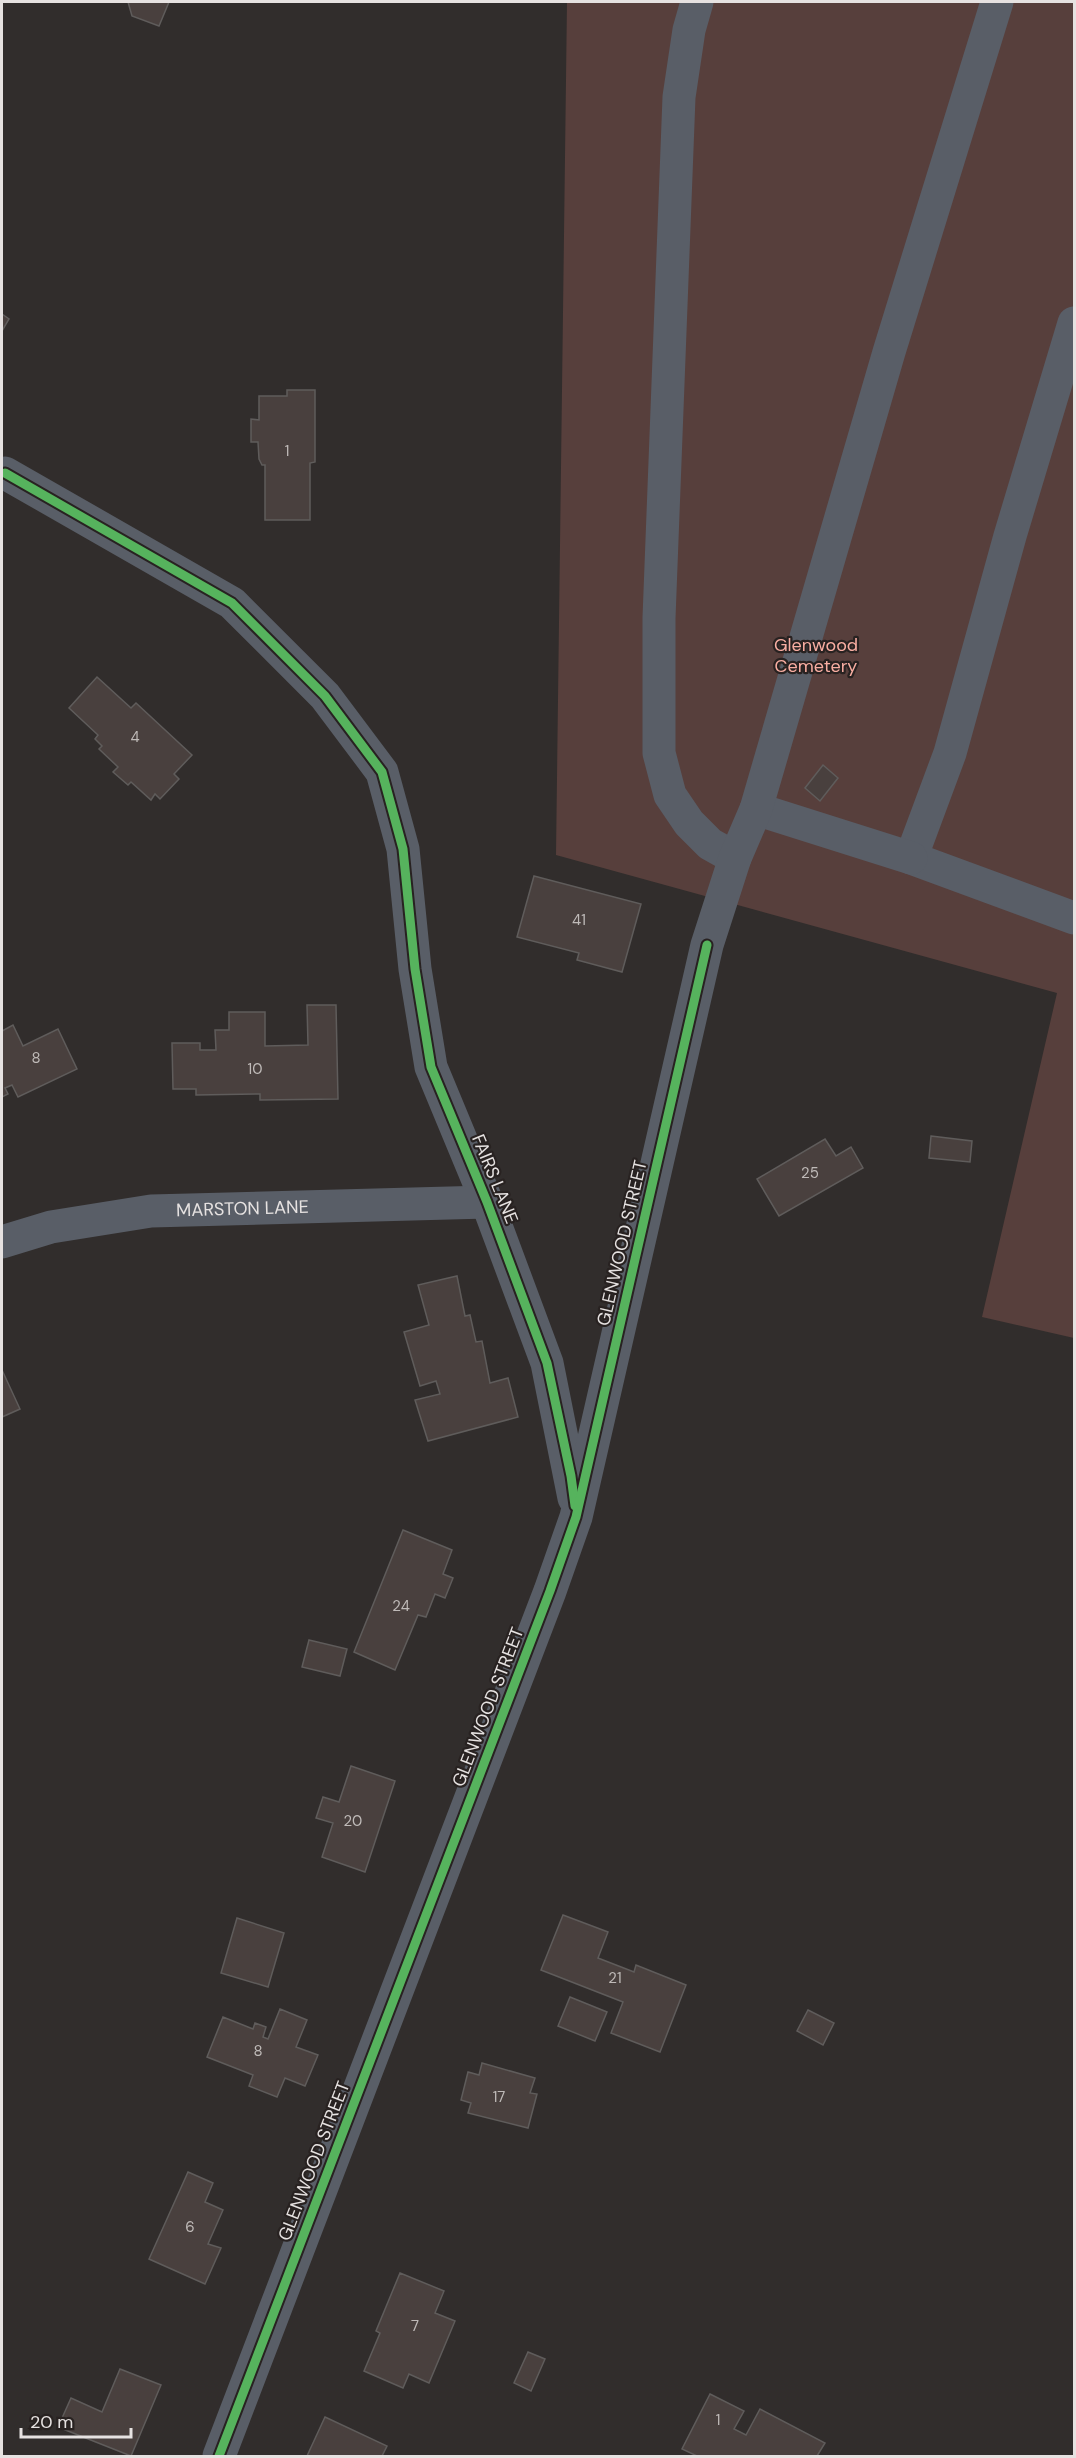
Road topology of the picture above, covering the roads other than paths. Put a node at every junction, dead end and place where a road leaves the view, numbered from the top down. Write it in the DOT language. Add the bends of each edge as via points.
graph roads {
  1 [pos="697,2"];
  2 [pos="997,2"];
  3 [pos="1074,323"];
  4 [pos="5,473"];
  5 [pos="756,809"];
  6 [pos="735,858"];
  7 [pos="910,858"];
  8 [pos="1074,918"];
  9 [pos="487,1202"];
  10 [pos="2,1242"];
  11 [pos="576,1517"];
  12 [pos="219,2457"];
  1 -- 6 [label="street" via="679,97 659,618 659,753 670,795 688,823 710,844"];
  2 -- 5 [label="street, GLENWOOD STREET" via="889,352"];
  3 -- 7 [label="street" via="950,753"];
  4 -- 9 [label="street, FAIRS LANE" via="232,603 325,696 382,772 403,849 415,969 431,1067"];
  5 -- 6 [label="street, GLENWOOD STREET"];
  5 -- 7 [label="street"];
  6 -- 11 [label="street, GLENWOOD STREET" via="707,945"];
  7 -- 8 [label="street"];
  9 -- 10 [label="street, MARSTON LANE" via="151,1211 51,1227"];
  9 -- 11 [label="street, FAIRS LANE" via="548,1363"];
  11 -- 12 [label="street, GLENWOOD STREET"];
}
